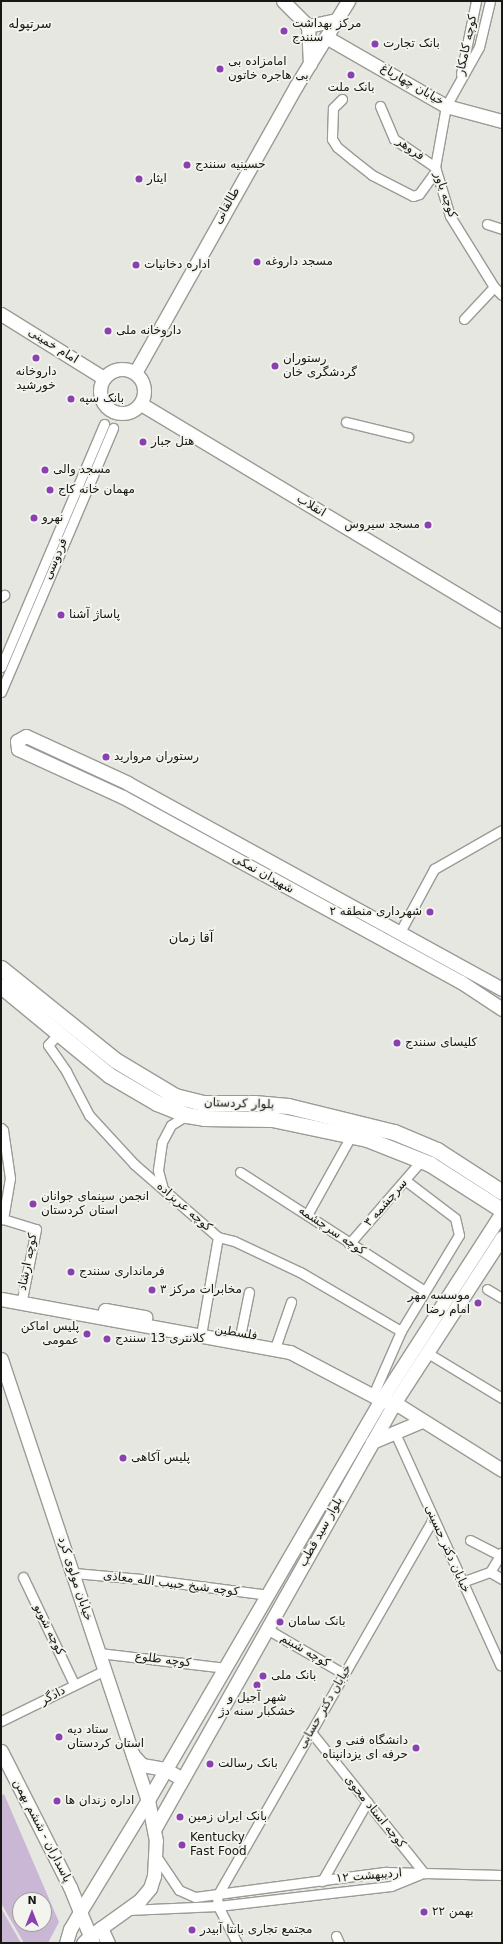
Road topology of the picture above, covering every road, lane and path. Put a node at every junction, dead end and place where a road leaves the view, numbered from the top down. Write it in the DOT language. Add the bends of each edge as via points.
graph roads {
  1 [pos="283,1"];
  2 [pos="348,1"];
  3 [pos="476,1"];
  4 [pos="490,1"];
  5 [pos="337,20"];
  6 [pos="308,26"];
  7 [pos="326,37"];
  8 [pos="310,64"];
  9 [pos="457,89"];
  10 [pos="342,99"];
  11 [pos="380,106"];
  12 [pos="446,106"];
  13 [pos="502,121"];
  14 [pos="436,169"];
  15 [pos="487,224"];
  16 [pos="502,229"];
  17 [pos="494,287"];
  18 [pos="502,295"];
  19 [pos="1,314"];
  20 [pos="464,319"];
  21 [pos="135,373"];
  22 [pos="104,378"];
  23 [pos="143,400"];
  24 [pos="346,422"];
  25 [pos="408,437"];
  26 [pos="502,612"];
  27 [pos="502,620"];
  28 [pos="1,667"];
  29 [pos="1,692"];
  30 [pos="128,783"];
  31 [pos="123,796"];
  32 [pos="502,830"];
  33 [pos="400,932"];
  34 [pos="395,946"];
  35 [pos="1,968"];
  36 [pos="1,986"];
  37 [pos="502,989"];
  38 [pos="502,1009"];
  39 [pos="57,1035"];
  40 [pos="187,1115"];
  41 [pos="1,1128"];
  42 [pos="351,1136"];
  43 [pos="421,1161"];
  44 [pos="240,1172"];
  45 [pos="406,1181"];
  46 [pos="163,1189"];
  47 [pos="502,1192"];
  48 [pos="502,1211"];
  49 [pos="307,1215"];
  50 [pos="218,1236"];
  51 [pos="500,1240"];
  52 [pos="349,1244"];
  53 [pos="487,1289"];
  54 [pos="423,1290"];
  55 [pos="249,1292"];
  56 [pos="502,1298"];
  57 [pos="21,1300"];
  58 [pos="3,1302"];
  59 [pos="291,1302"];
  60 [pos="202,1331"];
  61 [pos="401,1331"];
  62 [pos="240,1337"];
  63 [pos="276,1344"];
  64 [pos="426,1352"];
  65 [pos="1,1359"];
  66 [pos="502,1398"];
  67 [pos="388,1399"];
  68 [pos="422,1421"];
  69 [pos="394,1433"];
  70 [pos="372,1442"];
  71 [pos="502,1470"];
  72 [pos="433,1518"];
  73 [pos="470,1540"];
  74 [pos="501,1554"];
  75 [pos="490,1572"];
  76 [pos="74,1573"];
  77 [pos="23,1577"];
  78 [pos="502,1579"];
  79 [pos="462,1582"];
  80 [pos="268,1595"];
  81 [pos="266,1629"];
  82 [pos="99,1653"];
  83 [pos="500,1665"];
  84 [pos="226,1668"];
  85 [pos="105,1670"];
  86 [pos="344,1674"];
  87 [pos="74,1684"];
  88 [pos="1,1721"];
  89 [pos="310,1732"];
  90 [pos="130,1750"];
  91 [pos="1,1751"];
  92 [pos="165,1769"];
  93 [pos="182,1779"];
  94 [pos="148,1800"];
  95 [pos="367,1802"];
  96 [pos="155,1828"];
  97 [pos="156,1856"];
  98 [pos="424,1873"];
  99 [pos="502,1874"];
  100 [pos="322,1881"];
  101 [pos="217,1896"];
  102 [pos="218,1906"];
  103 [pos="128,1910"];
  104 [pos="80,1912"];
  105 [pos="101,1928"];
  106 [pos="89,1941"];
  107 [pos="66,1943"];
  108 [pos="108,1943"];
  109 [pos="237,1943"];
  1 -- 6 [label="main road"];
  2 -- 5 [label="main road, طالقانی"];
  3 -- 9 [label="street, کوچه کامکار"];
  4 -- 9 [label="street" via="478,47"];
  5 -- 6 [label="main road"];
  5 -- 7 [label="main road, طالقانی"];
  6 -- 8 [label="main road"];
  7 -- 8 [label="main road, طالقانی"];
  7 -- 12 [label="main road, خیابان چهارباغ"];
  8 -- 21 [label="main road, طالقانی"];
  9 -- 12 [label="street"];
  10 -- 14 [label="street" via="334,108 332,138 337,147 372,175 413,196 419,194"];
  11 -- 14 [label="street, فروهر" via="394,139"];
  12 -- 13 [label="main road, خیابان چهارباغ"];
  12 -- 14 [label="street, کوچه یاور"];
  14 -- 17 [label="street, کوچه یاور" via="450,216"];
  15 -- 16 [label="street"];
  17 -- 18 [label="street, کوچه یاور"];
  17 -- 20 [label="street"];
  19 -- 22 [label="main road, امام خمینی"];
  21 -- 22 [label="main road" via="122,369"];
  21 -- 23 [label="main road" via="143,383"];
  22 -- 23 [label="main road" via="100,392 108,409 126,413"];
  23 -- 26 [label="main road, انقلاب"];
  23 -- 27 [label="main road, انقلاب"];
  24 -- 25 [label="street"];
  28 -- 29 [label="street, فردوسی" via="108,426"];
  30 -- 31 [label="main road"];
  30 -- 31 [label="main road, شهیدان نمکی" via="26,736 17,741 18,749"];
  30 -- 33 [label="main road, شهیدان نمکی"];
  31 -- 34 [label="main road, شهیدان نمکی"];
  32 -- 33 [label="street" via="434,869"];
  33 -- 34 [label="main road"];
  33 -- 37 [label="main road, شهیدان نمکی"];
  34 -- 38 [label="main road, شهیدان نمکی" via="461,982"];
  35 -- 47 [label="main road, بلوار کردستان" via="116,1060 175,1096 203,1104 248,1103 288,1106 394,1132 437,1150"];
  36 -- 39 [label="main road, بلوار کردستان"];
  39 -- 40 [label="main road, بلوار کردستان" via="109,1075 157,1103"];
  39 -- 46 [label="street, کوچه عربزاده" via="48,1045 66,1071 90,1115 121,1153"];
  40 -- 42 [label="main road, بلوار کردستان" via="204,1118 272,1119"];
  40 -- 46 [label="street" via="171,1125 162,1142 158,1170"];
  41 -- 57 [label="street, کوچه ارشاد" via="4,1130 10,1178 4,1219 36,1229"];
  42 -- 43 [label="main road, بلوار کردستان" via="392,1148"];
  42 -- 49 [label="street"];
  43 -- 45 [label="street, سرچشمه ۳"];
  43 -- 48 [label="main road, بلوار کردستان" via="456,1179"];
  44 -- 49 [label="street, کوچه سرچشمه"];
  45 -- 52 [label="street, سرچشمه ۳"];
  45 -- 54 [label="street" via="455,1218 459,1235"];
  46 -- 50 [label="street, کوچه عربزاده"];
  48 -- 67 [label="main road, بلوار سید قطب"];
  49 -- 52 [label="street, کوچه سرچشمه"];
  50 -- 60 [label="street"];
  50 -- 61 [label="street, کوچه عربزاده" via="300,1272"];
  51 -- 64 [label="main road, بلوار سید قطب"];
  52 -- 54 [label="street, کوچه سرچشمه"];
  53 -- 56 [label="street"];
  54 -- 61 [label="street"];
  55 -- 62 [label="street"];
  57 -- 58 [label="main road, فلسطین"];
  57 -- 60 [label="main road, فلسطین"];
  59 -- 63 [label="street"];
  60 -- 62 [label="main road, فلسطین"];
  61 -- 67 [label="street"];
  62 -- 63 [label="main road, فلسطین"];
  63 -- 67 [label="main road, فلسطین"];
  64 -- 66 [label="street"];
  64 -- 67 [label="main road, بلوار سید قطب"];
  65 -- 76 [label="main road, خیابان مولوی کرد"];
  67 -- 68 [label="main road, فلسطین"];
  67 -- 70 [label="main road, بلوار سید قطب"];
  67 -- 80 [label="main road, بلوار سید قطب"];
  68 -- 69 [label="main road"];
  68 -- 71 [label="main road, فلسطین"];
  69 -- 70 [label="main road"];
  69 -- 72 [label="street, خیابان دکتر حسینی"];
  70 -- 81 [label="main road, بلوار سید قطب"];
  72 -- 79 [label="street, خیابان دکتر حسینی"];
  72 -- 86 [label="street, خیابان دکتر حسابی"];
  73 -- 74 [label="street"];
  74 -- 75 [label="street"];
  75 -- 78 [label="street"];
  75 -- 79 [label="street"];
  76 -- 80 [label="street, کوچه شیخ حبیب الله معاذی"];
  76 -- 82 [label="main road, خیابان مولوی کرد"];
  77 -- 87 [label="street, کوچه شوبو"];
  79 -- 83 [label="street, خیابان دکتر حسینی"];
  80 -- 84 [label="main road, بلوار سید قطب"];
  81 -- 86 [label="street, کوچه شبنم"];
  81 -- 93 [label="main road, بلوار سید قطب"];
  82 -- 84 [label="street, کوچه طلوع"];
  82 -- 85 [label="main road, خیابان مولوی کرد"];
  84 -- 92 [label="main road, بلوار سید قطب"];
  85 -- 87 [label="street, دادگر"];
  85 -- 90 [label="main road, خیابان مولوی کرد"];
  86 -- 89 [label="street, خیابان دکتر حسابی"];
  87 -- 88 [label="street, دادگر"];
  89 -- 95 [label="street, کوچه استاد محوی"];
  89 -- 101 [label="street, خیابان دکتر حسابی"];
  90 -- 92 [label="main road" via="142,1764"];
  90 -- 94 [label="main road, خیابان مولوی کرد"];
  91 -- 104 [label="main road, پاسداران - ششم بهمن" via="70,1887"];
  92 -- 93 [label="main road"];
  92 -- 94 [label="main road, بلوار سید قطب"];
  93 -- 96 [label="main road, بلوار سید قطب"];
  94 -- 96 [label="main road, خیابان مولوی کرد"];
  94 -- 104 [label="main road, بلوار سید قطب"];
  95 -- 98 [label="street, کوچه استاد محوی"];
  95 -- 100 [label="street"];
  96 -- 97 [label="main road, خیابان مولوی کرد"];
  97 -- 101 [label="street, ۱۲ اردیبهشت" via="179,1890 195,1897"];
  97 -- 103 [label="main road, خیابان مولوی کرد" via="150,1888"];
  98 -- 99 [label="street"];
  98 -- 100 [label="street, ۱۲ اردیبهشت" via="386,1872"];
  98 -- 102 [label="street, ۱۲ اردیبهشت" via="391,1886"];
  100 -- 101 [label="street, ۱۲ اردیبهشت"];
  101 -- 102 [label="street"];
  102 -- 103 [label="street, ۱۲ اردیبهشت"];
  102 -- 109 [label="street"];
  103 -- 105 [label="main road, خیابان مولوی کرد"];
  104 -- 106 [label="main road, پاسداران - ششم بهمن"];
  104 -- 107 [label="main road, بلوار سید قطب" via="70,1929"];
  105 -- 106 [label="main road, خیابان مولوی کرد"];
  105 -- 108 [label="main road"];
}
